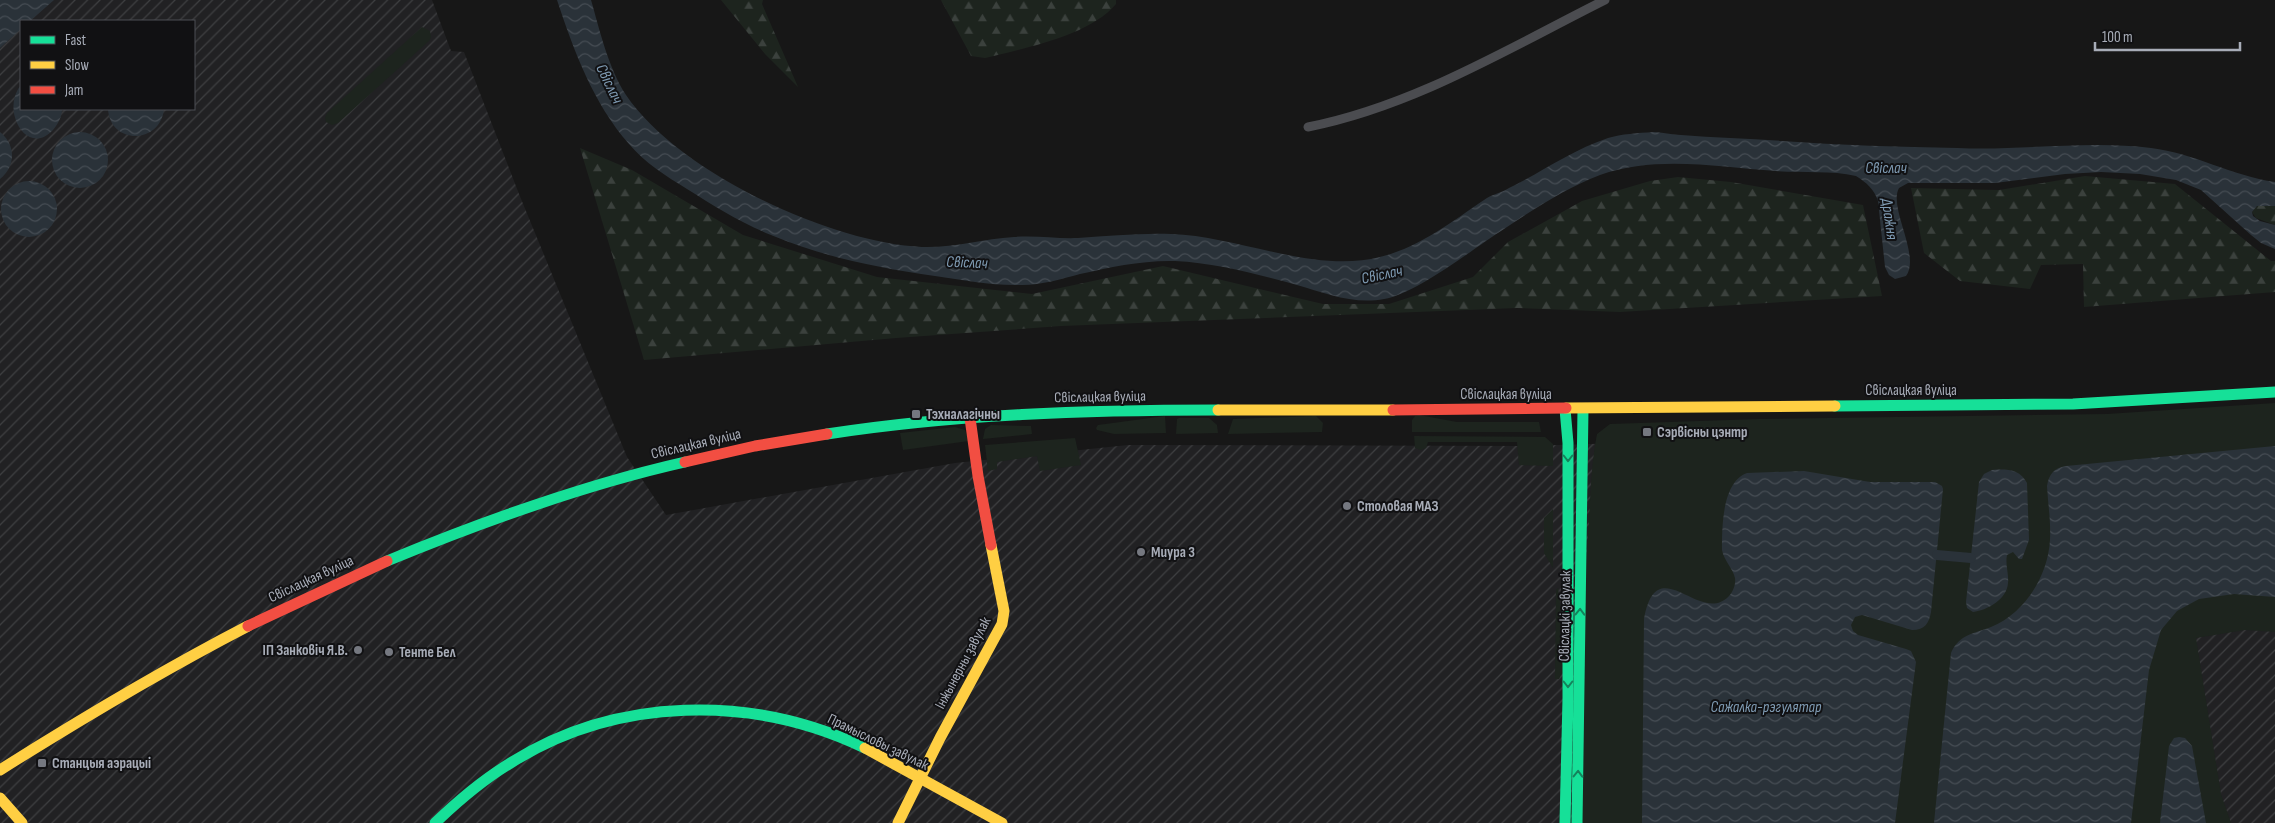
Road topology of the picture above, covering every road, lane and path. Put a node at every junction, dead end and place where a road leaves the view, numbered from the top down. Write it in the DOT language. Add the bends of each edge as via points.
graph roads {
  1 [pos="1605,0"];
  2 [pos="1308,127"];
  3 [pos="2275,392"];
  4 [pos="1565,409"];
  5 [pos="1583,409"];
  6 [pos="970,418"];
  7 [pos="0,770"];
  8 [pos="920,778"];
  9 [pos="0,798"];
  10 [pos="22,823"];
  11 [pos="435,823"];
  12 [pos="898,823"];
  13 [pos="1002,823"];
  14 [pos="1565,823"];
  15 [pos="1577,823"];
  1 -- 2 [label="street" via="1422,91 1378,109"];
  3 -- 5 [label="street, Свіслацкая вуліца" via="2106,403"];
  4 -- 5 [label="street, Свіслацкая вуліца"];
  4 -- 6 [label="street, Свіслацкая вуліца" via="1086,412"];
  4 -- 14 [label="street, Свіслацкі завулак, one-way" via="1568,451"];
  15 -- 5 [label="street, Свіслацкі завулак, one-way"];
  6 -- 7 [label="street, Свіслацкая вуліца" via="892,425 725,452 639,473 489,521 368,568 270,615 98,708"];
  6 -- 8 [label="street, Інжынерны завулак" via="1004,611 998,634"];
  8 -- 11 [label="street, Прамысловы завулак" via="834,734 789,719 742,711 680,709 616,720 545,744 475,786"];
  8 -- 12 [label="street, Інжынерны завулак"];
  8 -- 13 [label="street, Прамысловы завулак"];
  9 -- 10 [label="street"];
}
